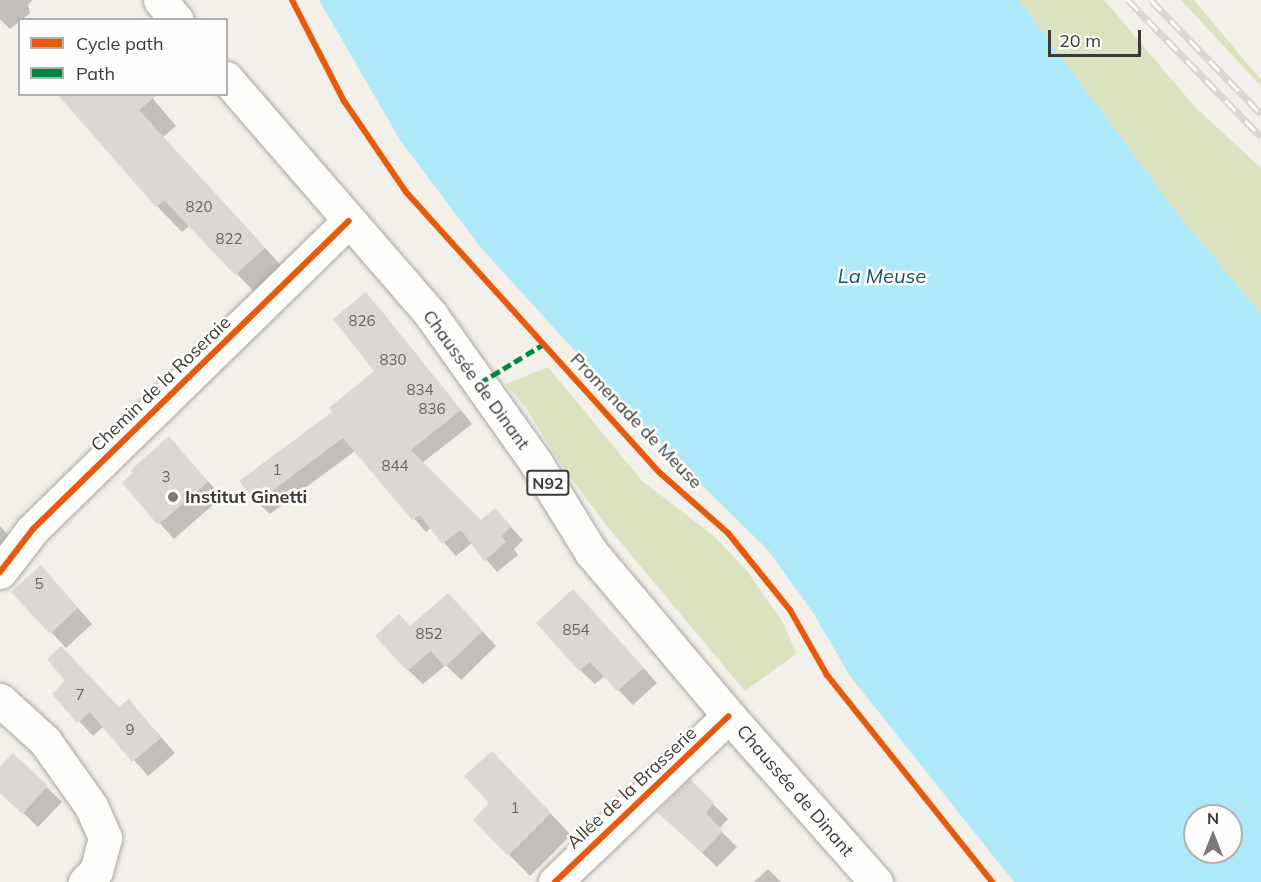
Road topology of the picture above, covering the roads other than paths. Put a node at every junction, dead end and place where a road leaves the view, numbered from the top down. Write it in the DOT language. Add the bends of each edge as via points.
graph roads {
  1 [pos="160,0"];
  2 [pos="175,18"];
  3 [pos="228,80"];
  4 [pos="349,221"];
  5 [pos="0,572"];
  6 [pos="0,700"];
  7 [pos="729,716"];
  8 [pos="85,882"];
  9 [pos="555,882"];
  10 [pos="876,882"];
  1 -- 2 [label="main road"];
  3 -- 4 [label="main road, Chaussée de Dinant / N92"];
  4 -- 5 [label="main road, Chemin de la Roseraie" via="33,530"];
  4 -- 7 [label="main road, Chaussée de Dinant / N92" via="431,315 536,463 591,552"];
  6 -- 8 [label="main road" via="45,741 91,806 105,837 96,871"];
  7 -- 9 [label="main road, Allée de la Brasserie"];
  7 -- 10 [label="main road, Chaussée de Dinant / N92"];
}
